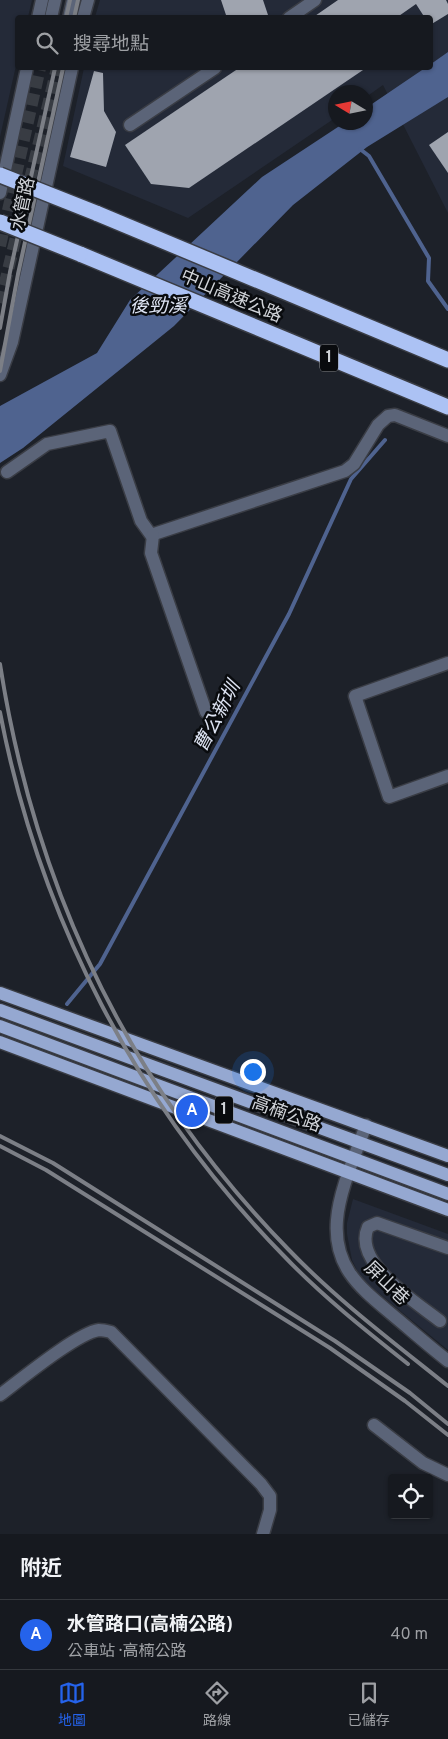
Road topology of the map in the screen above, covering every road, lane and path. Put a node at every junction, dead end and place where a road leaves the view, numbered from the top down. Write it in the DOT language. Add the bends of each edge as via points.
graph roads {
  1 [pos="42,0"];
  2 [pos="55,0"];
  3 [pos="73,0"];
  4 [pos="88,0"];
  5 [pos="315,0"];
  6 [pos="39,15"];
  7 [pos="52,15"];
  8 [pos="70,15"];
  9 [pos="84,15"];
  10 [pos="293,15"];
  11 [pos="27,70"];
  12 [pos="72,70"];
  13 [pos="212,70"];
  14 [pos="130,125"];
  15 [pos="0,175"];
  16 [pos="0,193"];
  17 [pos="0,222"];
  18 [pos="448,360"];
  19 [pos="0,375"];
  20 [pos="448,407"];
  21 [pos="448,436"];
  22 [pos="7,472"];
  23 [pos="154,535"];
  24 [pos="448,663"];
  25 [pos="206,712"];
  26 [pos="448,776"];
  27 [pos="0,993"];
  28 [pos="0,1010"];
  29 [pos="0,1026"];
  30 [pos="0,1042"];
  31 [pos="366,1125"];
  32 [pos="360,1143"];
  33 [pos="448,1156"];
  34 [pos="354,1160"];
  35 [pos="349,1174"];
  36 [pos="448,1175"];
  37 [pos="448,1194"];
  38 [pos="448,1210"];
  39 [pos="448,1248"];
  40 [pos="440,1321"];
  41 [pos="448,1361"];
  42 [pos="0,1395"];
  43 [pos="374,1425"];
  44 [pos="448,1475"];
  45 [pos="263,1534"];
  1 -- 6 [label="street"];
  2 -- 7 [label="street"];
  3 -- 8 [label="street"];
  4 -- 9 [label="street"];
  5 -- 10 [label="street"];
  11 -- 16 [label="street, 水管路"];
  12 -- 19 [label="street, 水管路" via="12,342"];
  13 -- 14 [label="street"];
  15 -- 18 [label="highway, 中山高速公路, bridge"];
  17 -- 20 [label="highway, 中山高速公路 / 1, bridge"];
  21 -- 23 [label="street" via="388,416 382,420 354,464 345,471"];
  22 -- 23 [label="street" via="47,444 110,431 141,521"];
  23 -- 25 [label="street" via="151,552"];
  24 -- 26 [label="street" via="355,696 389,797"];
  27 -- 31 [label="main road, 高楠公路 / 1"];
  28 -- 32 [label="main road, 高楠公路 / 1"];
  29 -- 34 [label="main road, 高楠公路 / 1"];
  30 -- 35 [label="main road, 高楠公路 / 1"];
  31 -- 32 [label="street, 屏山巷"];
  31 -- 33 [label="main road, 高楠公路 / 1"];
  32 -- 34 [label="street, 屏山巷"];
  32 -- 36 [label="main road, 高楠公路 / 1"];
  34 -- 35 [label="street, 屏山巷"];
  34 -- 37 [label="main road, 高楠公路 / 1"];
  35 -- 38 [label="main road, 高楠公路 / 1"];
  35 -- 41 [label="street, 屏山巷" via="336,1222 344,1264 358,1286"];
  39 -- 40 [label="street" via="377,1223 368,1227 365,1237 370,1256 378,1269"];
  42 -- 45 [label="street" via="87,1334 100,1330 111,1332 266,1490 270,1496 270,1510"];
  43 -- 44 [label="street" via="423,1462"];
}
